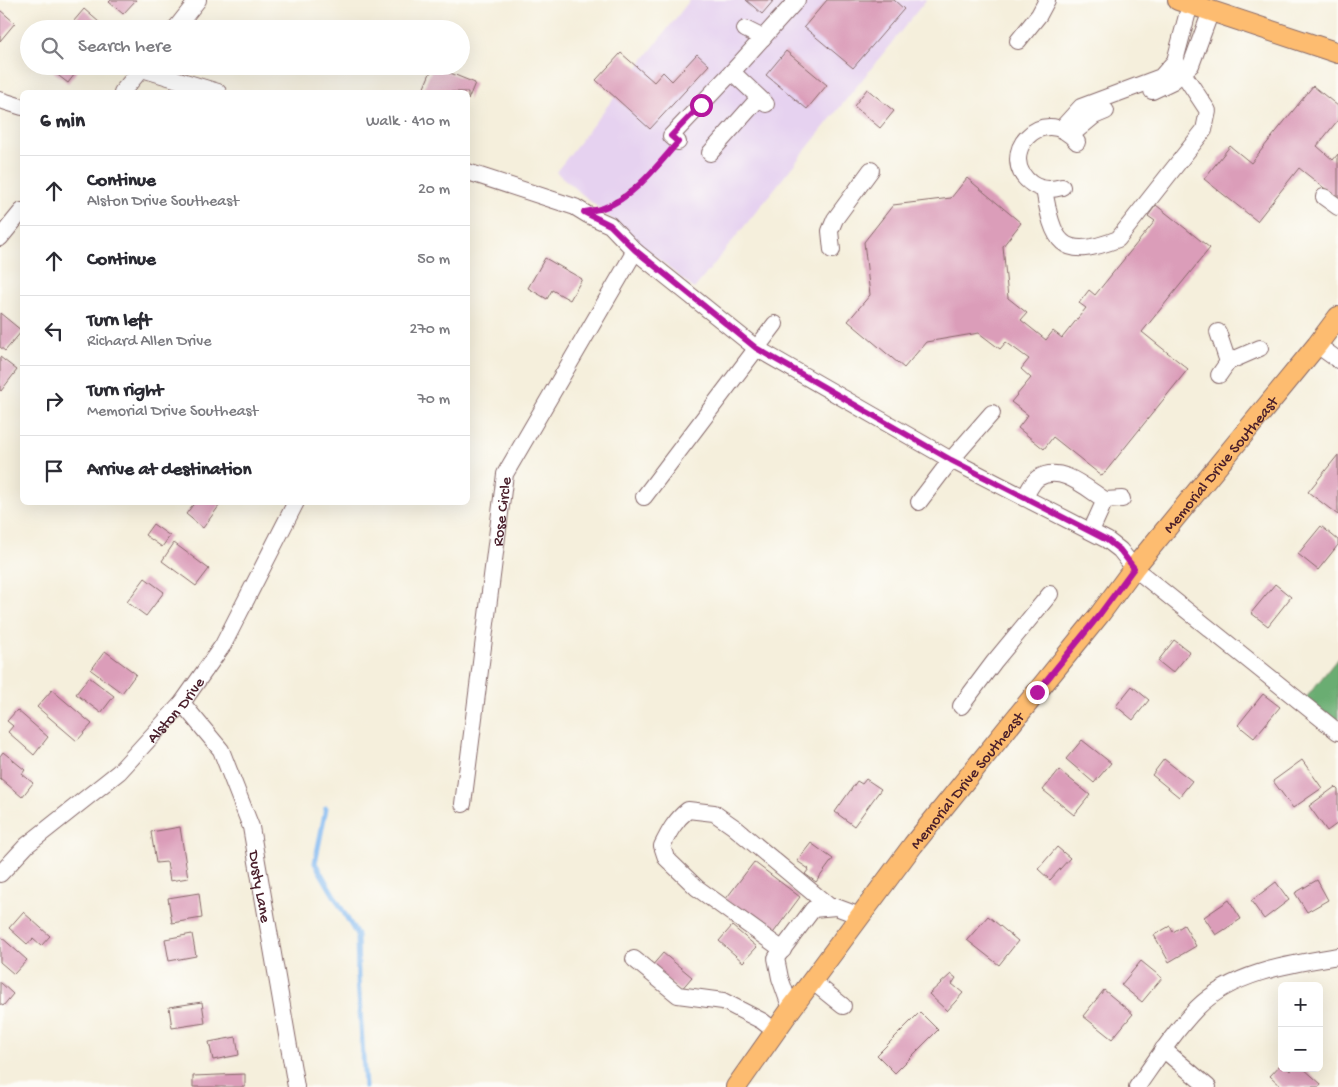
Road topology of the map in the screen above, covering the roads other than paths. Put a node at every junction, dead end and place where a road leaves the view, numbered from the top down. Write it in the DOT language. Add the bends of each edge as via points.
graph roads {
  1 [pos="198,0"];
  2 [pos="797,0"];
  3 [pos="1047,0"];
  4 [pos="1187,1"];
  5 [pos="1211,11"];
  6 [pos="182,20"];
  7 [pos="745,29"];
  8 [pos="763,38"];
  9 [pos="1018,41"];
  10 [pos="1338,53"];
  11 [pos="1179,67"];
  12 [pos="732,72"];
  13 [pos="136,75"];
  14 [pos="167,75"];
  15 [pos="124,90"];
  16 [pos="212,90"];
  17 [pos="0,100"];
  18 [pos="1132,100"];
  19 [pos="20,106"];
  20 [pos="1106,111"];
  21 [pos="1069,135"];
  22 [pos="678,142"];
  23 [pos="710,153"];
  24 [pos="871,170"];
  25 [pos="470,173"];
  26 [pos="1062,187"];
  27 [pos="1044,189"];
  28 [pos="1324,197"];
  29 [pos="1338,207"];
  30 [pos="20,213"];
  31 [pos="0,238"];
  32 [pos="635,250"];
  33 [pos="832,250"];
  34 [pos="1338,317"];
  35 [pos="775,324"];
  36 [pos="1218,332"];
  37 [pos="1317,345"];
  38 [pos="756,348"];
  39 [pos="1260,348"];
  40 [pos="1338,360"];
  41 [pos="992,413"];
  42 [pos="951,460"];
  43 [pos="644,497"];
  44 [pos="1024,498"];
  45 [pos="1122,499"];
  46 [pos="1105,500"];
  47 [pos="919,502"];
  48 [pos="294,505"];
  49 [pos="1091,531"];
  50 [pos="1134,568"];
  51 [pos="1050,594"];
  52 [pos="182,703"];
  53 [pos="961,706"];
  54 [pos="1338,732"];
  55 [pos="463,804"];
  56 [pos="0,874"];
  57 [pos="830,907"];
  58 [pos="860,916"];
  59 [pos="783,950"];
  60 [pos="1338,956"];
  61 [pos="634,960"];
  62 [pos="812,981"];
  63 [pos="843,1006"];
  64 [pos="791,1009"];
  65 [pos="776,1031"];
  66 [pos="1163,1049"];
  67 [pos="296,1087"];
  68 [pos="736,1087"];
  69 [pos="1137,1087"];
  70 [pos="1208,1087"];
  1 -- 6 [label="street"];
  2 -- 8 [label="street"];
  3 -- 9 [label="street"];
  4 -- 5 [label="main road"];
  4 -- 11 [label="street"];
  5 -- 10 [label="main road"];
  5 -- 11 [label="street" via="1191,65"];
  7 -- 8 [label="street"];
  8 -- 12 [label="street"];
  11 -- 18 [label="street" via="1174,81"];
  11 -- 21 [label="street" via="1081,107"];
  11 -- 27 [label="street" via="1208,111 1204,130 1118,239 1078,250 1065,244 1056,234 1049,217"];
  12 -- 22 [label="street" via="671,136"];
  12 -- 23 [label="street" via="762,101"];
  13 -- 15 [label="street"];
  14 -- 16 [label="street"];
  17 -- 19 [label="street"];
  20 -- 21 [label="street"];
  21 -- 27 [label="street" via="1046,127 1038,129 1020,148 1018,157 1023,174"];
  24 -- 33 [label="street" via="835,220 830,231"];
  25 -- 32 [label="street" via="575,207 610,225"];
  26 -- 27 [label="street"];
  28 -- 29 [label="street"];
  30 -- 31 [label="street"];
  32 -- 38 [label="street"];
  32 -- 55 [label="street, Rose Circle" via="505,474"];
  34 -- 37 [label="main road, Memorial Drive Southeast"];
  35 -- 38 [label="street"];
  36 -- 39 [label="street" via="1224,368"];
  37 -- 40 [label="street"];
  37 -- 50 [label="main road, Memorial Drive Southeast"];
  38 -- 42 [label="street"];
  38 -- 43 [label="street"];
  41 -- 42 [label="street"];
  42 -- 44 [label="street"];
  42 -- 47 [label="street"];
  44 -- 46 [label="street" via="1037,479 1055,473 1068,476"];
  44 -- 49 [label="street"];
  45 -- 46 [label="street"];
  46 -- 49 [label="street"];
  48 -- 52 [label="street, Alston Drive" via="223,645"];
  49 -- 50 [label="street" via="1120,550"];
  50 -- 54 [label="street"];
  50 -- 58 [label="main road, Memorial Drive Southeast"];
  51 -- 53 [label="street"];
  52 -- 56 [label="street, Alston Drive" via="119,772 27,845"];
  52 -- 67 [label="street, Dusty Lane" via="221,750 251,827"];
  57 -- 58 [label="street"];
  57 -- 59 [label="street" via="813,909"];
  57 -- 59 [label="street" via="714,813 688,810 680,816 662,846 666,858 697,888"];
  58 -- 62 [label="main road, Memorial Drive Southeast"];
  59 -- 64 [label="street" via="776,958"];
  60 -- 66 [label="street" via="1268,970 1219,991 1198,1008"];
  61 -- 65 [label="street" via="678,995 723,1001"];
  62 -- 63 [label="street"];
  62 -- 64 [label="main road, Memorial Drive Southeast"];
  64 -- 65 [label="main road, Memorial Drive Southeast"];
  65 -- 68 [label="main road, Memorial Drive Southeast"];
  66 -- 69 [label="street"];
  66 -- 70 [label="street"];
}
